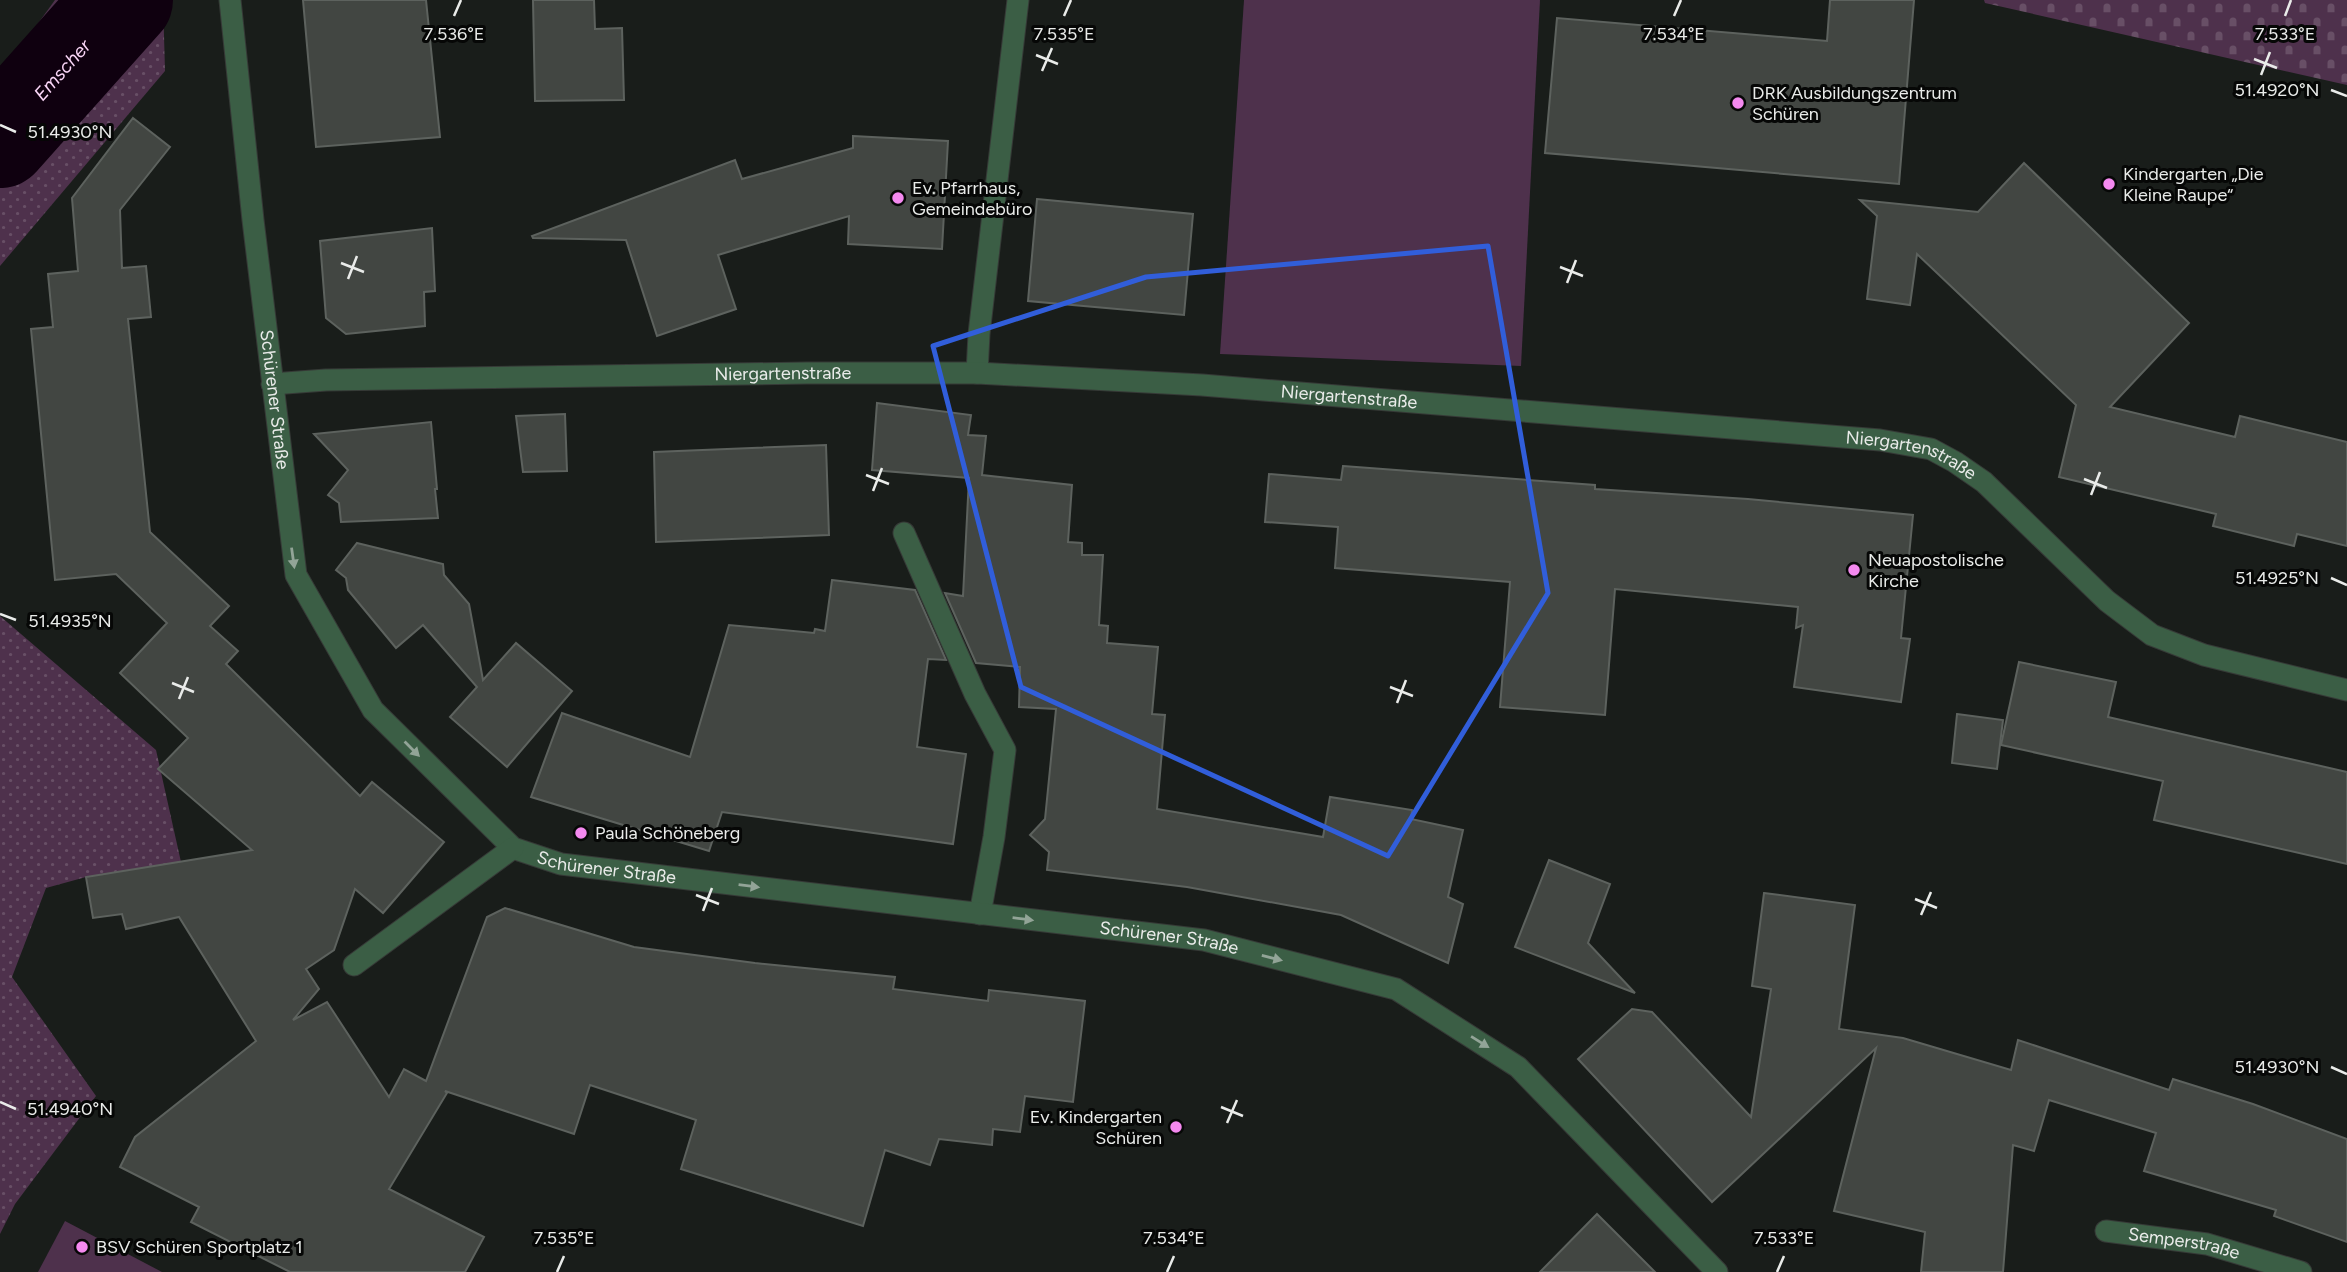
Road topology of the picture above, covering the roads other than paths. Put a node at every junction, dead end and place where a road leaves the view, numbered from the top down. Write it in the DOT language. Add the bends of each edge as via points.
graph roads {
  1 [pos="230,0"];
  2 [pos="1018,0"];
  3 [pos="977,373"];
  4 [pos="272,384"];
  5 [pos="904,533"];
  6 [pos="2347,691"];
  7 [pos="513,848"];
  8 [pos="980,914"];
  9 [pos="354,965"];
  10 [pos="2106,1231"];
  11 [pos="1717,1272"];
  12 [pos="2301,1272"];
  1 -- 4 [label="street, Schürener Straße"];
  2 -- 3 [label="street"];
  3 -- 4 [label="street, Niergartenstraße"];
  3 -- 6 [label="street, Niergartenstraße" via="1202,385 1880,440 1931,449 1984,482 2107,601 2152,635 2204,655"];
  4 -- 7 [label="street, Schürener Straße, one-way" via="296,575 373,710"];
  5 -- 8 [label="street" via="975,694 1005,750"];
  7 -- 8 [label="street, Schürener Straße, one-way" via="561,864"];
  7 -- 9 [label="street, Schürener Straße"];
  8 -- 11 [label="street, Schürener Straße, one-way" via="1204,940 1396,989 1518,1067"];
  10 -- 12 [label="street, Semperstraße" via="2207,1244"];
}
